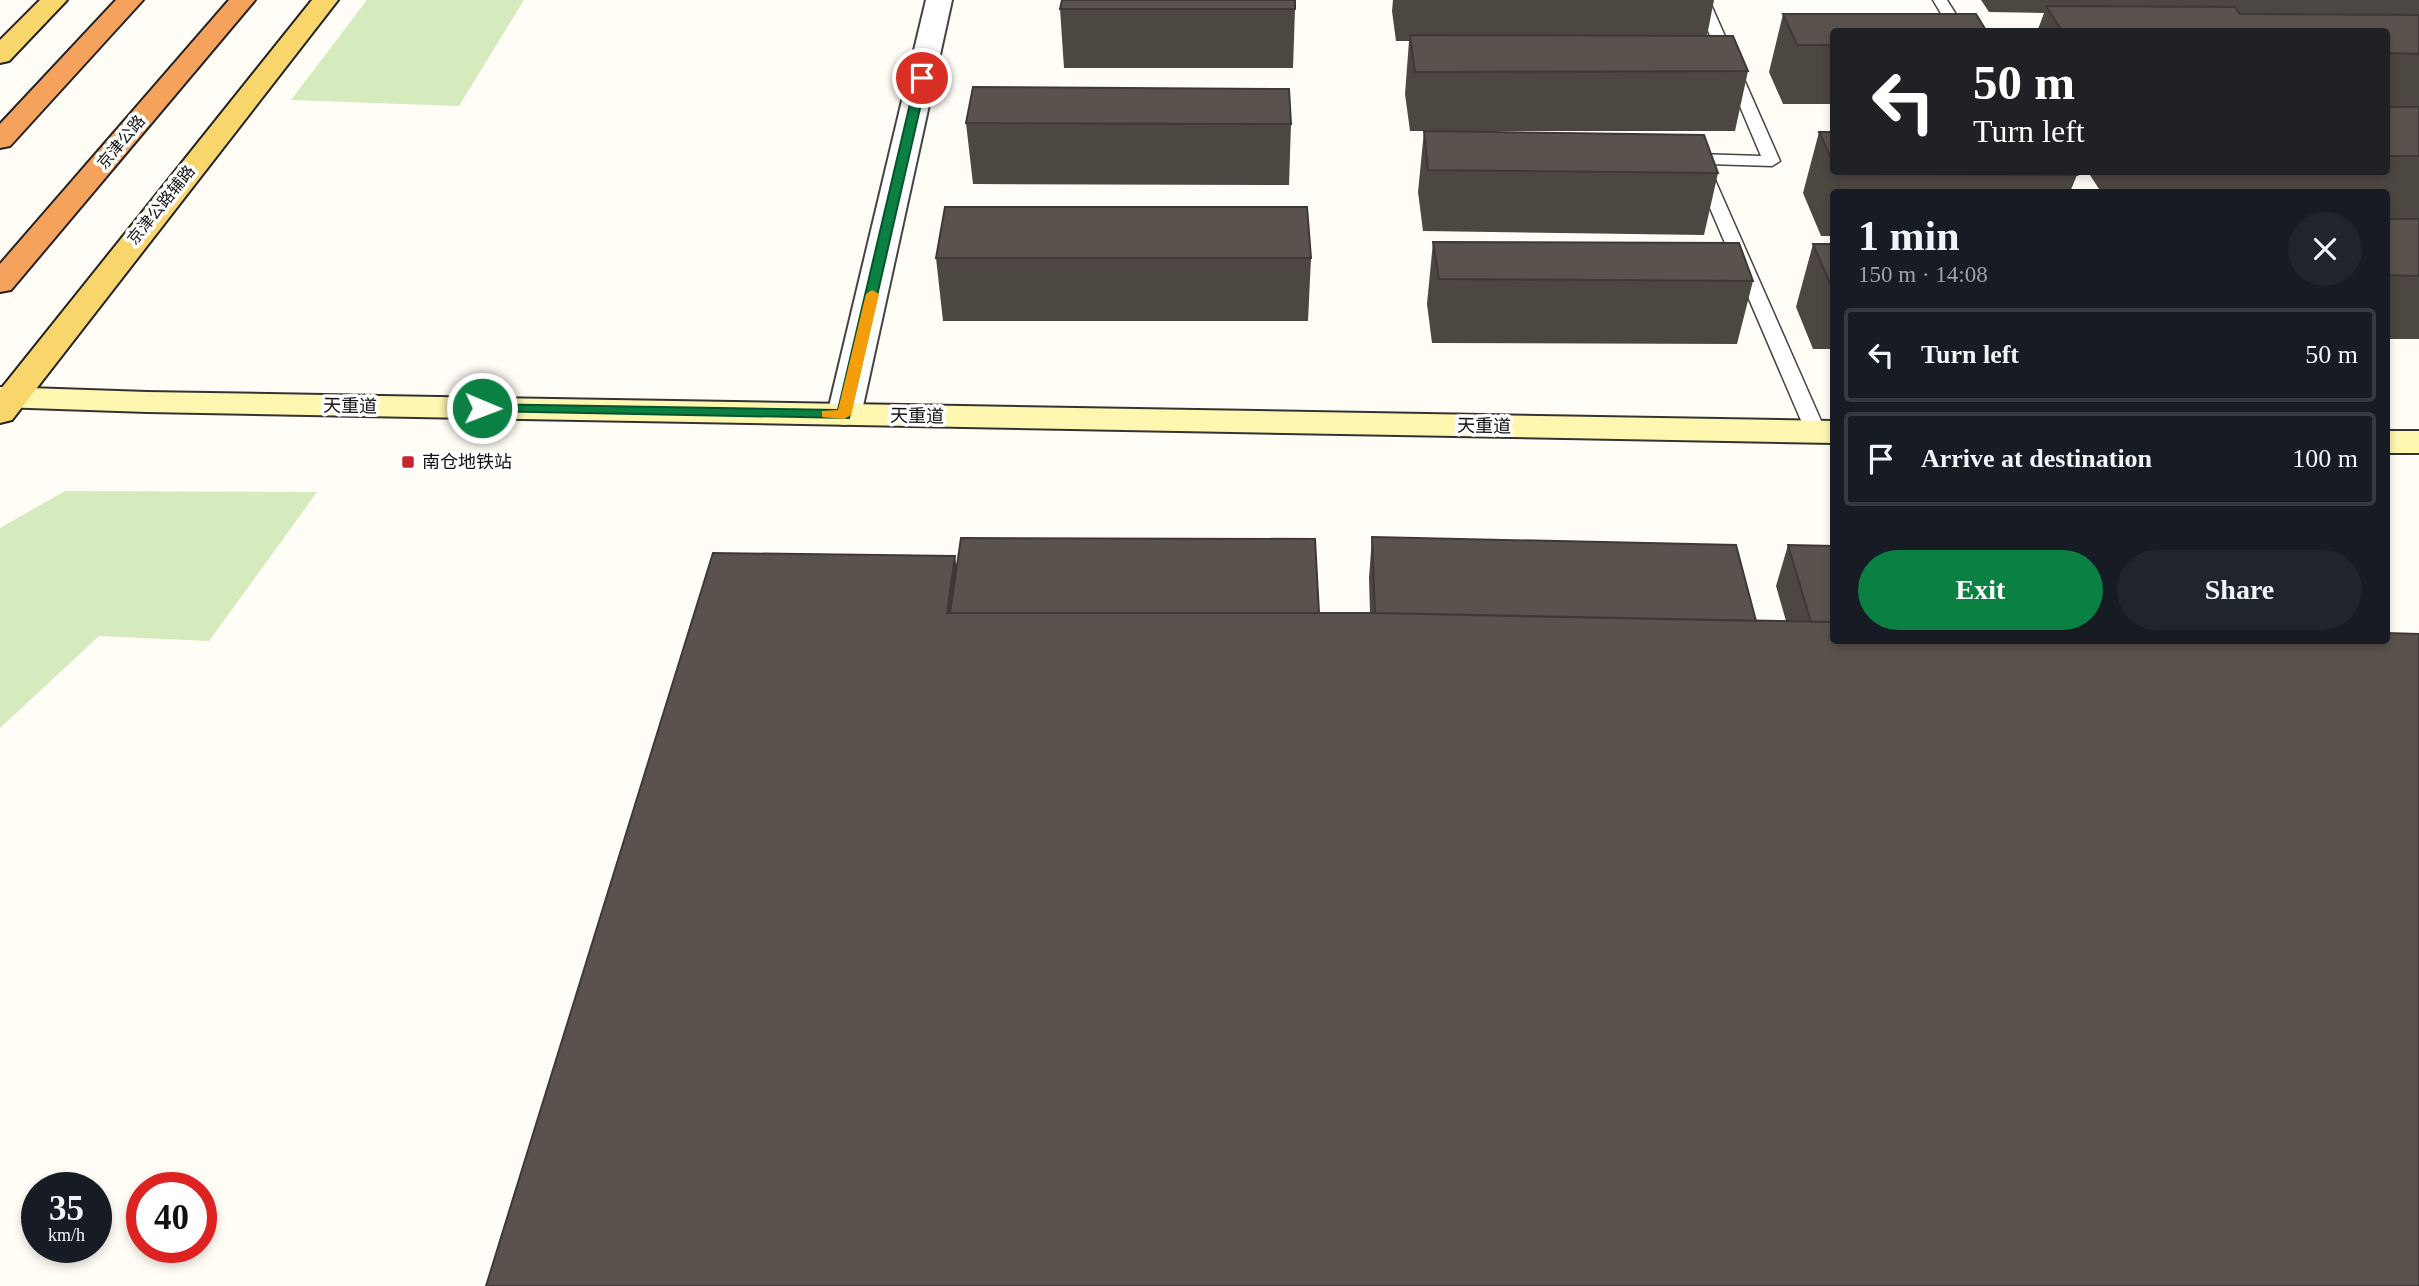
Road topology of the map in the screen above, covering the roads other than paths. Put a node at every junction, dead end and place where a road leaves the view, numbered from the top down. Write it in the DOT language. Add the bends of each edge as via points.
graph roads {
  1 [pos="54,0"];
  2 [pos="130,0"];
  3 [pos="242,0"];
  4 [pos="325,0"];
  5 [pos="939,0"];
  6 [pos="1702,0"];
  7 [pos="1940,0"];
  8 [pos="1958,28"];
  9 [pos="0,55"];
  10 [pos="0,140"];
  11 [pos="0,283"];
  12 [pos="4,402"];
  13 [pos="844,415"];
  14 [pos="1825,432"];
  15 [pos="2390,442"];
  16 [pos="2419,442"];
  1 -- 9 [label="main road"];
  2 -- 10 [label="highway"];
  3 -- 11 [label="highway, 京津公路"];
  4 -- 12 [label="main road, 京津公路辅路"];
  5 -- 13 [label="street"];
  6 -- 14 [label="lane" via="1772,160 1697,159"];
  7 -- 8 [label="lane"];
  12 -- 13 [label="street, 天重道"];
  13 -- 14 [label="street, 天重道"];
  15 -- 16 [label="street"];
}
